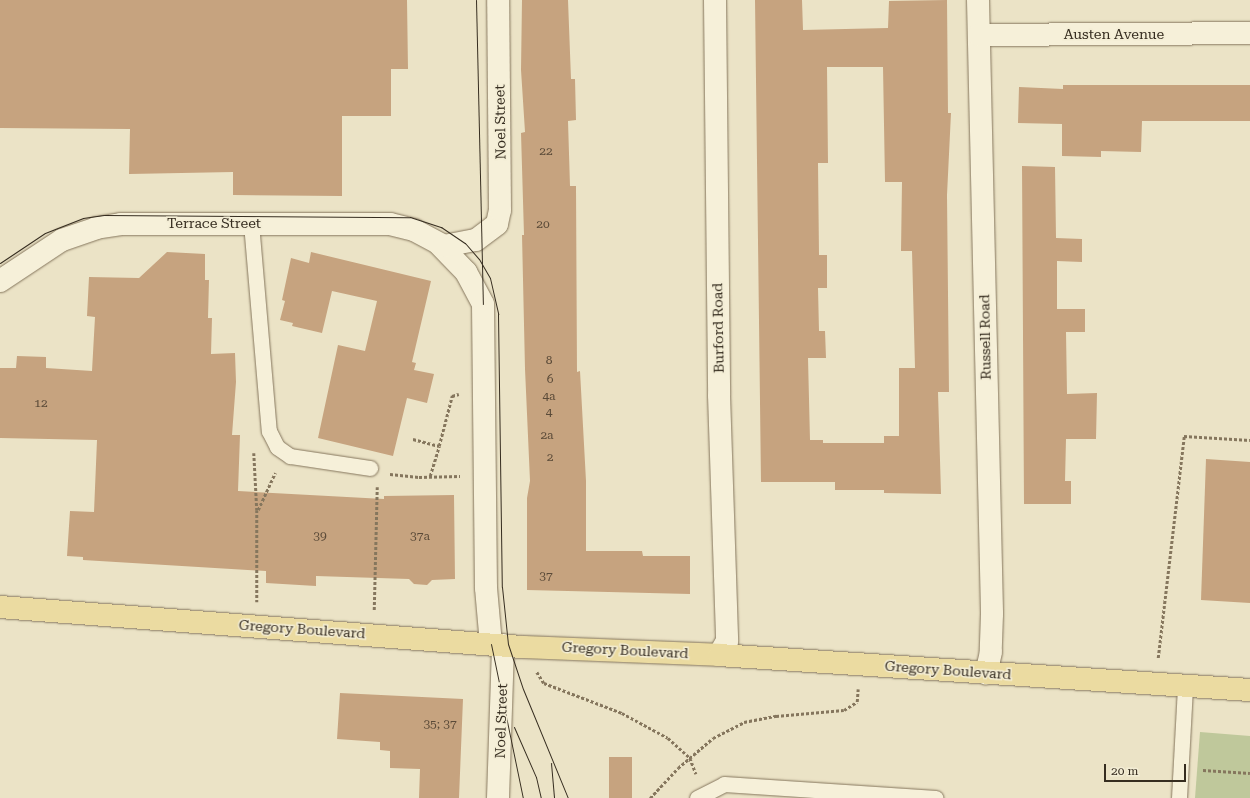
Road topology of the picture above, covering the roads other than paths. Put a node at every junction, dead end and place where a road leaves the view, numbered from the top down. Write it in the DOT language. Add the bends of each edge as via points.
graph roads {
  1 [pos="498,0"];
  2 [pos="715,0"];
  3 [pos="978,0"];
  4 [pos="1250,33"];
  5 [pos="979,35"];
  6 [pos="251,222"];
  7 [pos="439,244"];
  8 [pos="0,281"];
  9 [pos="483,304"];
  10 [pos="370,468"];
  11 [pos="0,607"];
  12 [pos="505,645"];
  13 [pos="719,655"];
  14 [pos="986,673"];
  15 [pos="1184,686"];
  16 [pos="1250,690"];
  17 [pos="700,795"];
  18 [pos="498,798"];
  19 [pos="936,798"];
  20 [pos="1179,798"];
  1 -- 7 [label="street, Noel Street" via="500,210 497,224 472,242"];
  2 -- 13 [label="street, Burford Road" via="719,395 726,641"];
  3 -- 5 [label="street, Russell Road"];
  4 -- 5 [label="street, Austen Avenue"];
  5 -- 14 [label="street, Russell Road" via="992,614 991,652"];
  6 -- 7 [label="street, Terrace Street" via="390,224 414,230"];
  6 -- 8 [label="street, Terrace Street" via="121,224 96,228 62,240"];
  6 -- 10 [label="lane" via="269,431 277,447 290,456"];
  7 -- 9 [label="street, Terrace Street" via="466,272"];
  9 -- 12 [label="street, Noel Street" via="486,588"];
  11 -- 12 [label="main road, Gregory Boulevard"];
  12 -- 13 [label="main road, Gregory Boulevard"];
  12 -- 18 [label="street, Noel Street"];
  13 -- 14 [label="main road, Gregory Boulevard"];
  14 -- 15 [label="main road, Gregory Boulevard"];
  15 -- 16 [label="main road, Gregory Boulevard"];
  15 -- 20 [label="lane"];
  17 -- 19 [label="lane" via="724,784"];
}
